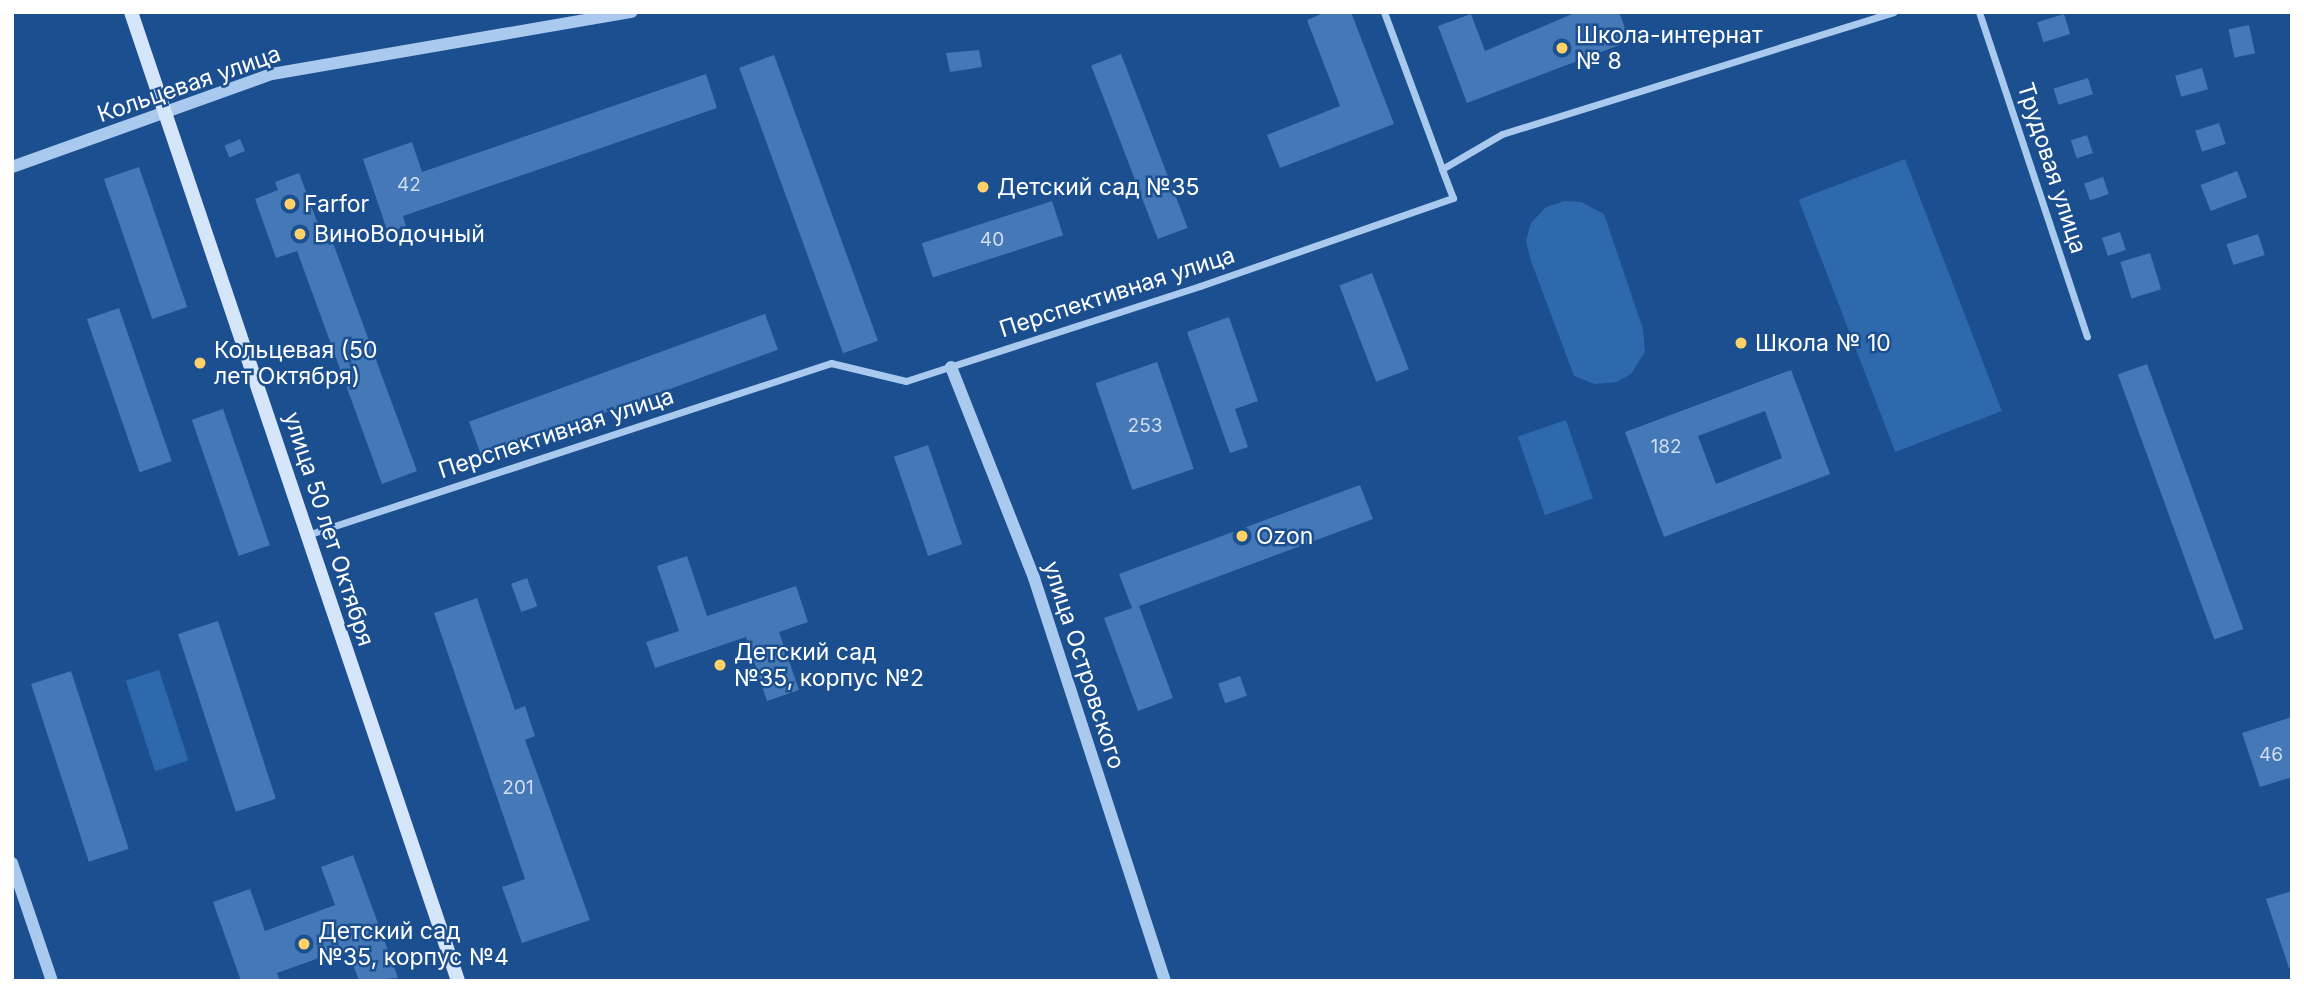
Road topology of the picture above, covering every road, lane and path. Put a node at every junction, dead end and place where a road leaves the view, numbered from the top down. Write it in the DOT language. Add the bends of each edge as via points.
graph roads {
  1 [pos="131,12"];
  2 [pos="632,12"];
  3 [pos="1384,12"];
  4 [pos="1893,12"];
  5 [pos="1979,12"];
  6 [pos="168,112"];
  7 [pos="12,167"];
  8 [pos="1442,169"];
  9 [pos="2087,335"];
  10 [pos="951,367"];
  11 [pos="306,536"];
  12 [pos="12,863"];
  13 [pos="52,981"];
  14 [pos="458,981"];
  15 [pos="1165,981"];
  1 -- 6 [label="main road, улица 50 лет Октября"];
  2 -- 6 [label="street, Кольцевая улица" via="272,74"];
  3 -- 8 [label="street"];
  4 -- 8 [label="street" via="1502,134"];
  5 -- 9 [label="street, Трудовая улица"];
  6 -- 7 [label="street, Кольцевая улица"];
  6 -- 11 [label="main road, улица 50 лет Октября"];
  8 -- 10 [label="street, Перспективная улица" via="1453,198"];
  10 -- 11 [label="street, Перспективная улица" via="906,381 831,363"];
  10 -- 15 [label="street, улица Островского" via="1034,578"];
  11 -- 14 [label="main road, улица 50 лет Октября"];
  12 -- 13 [label="street"];
}
